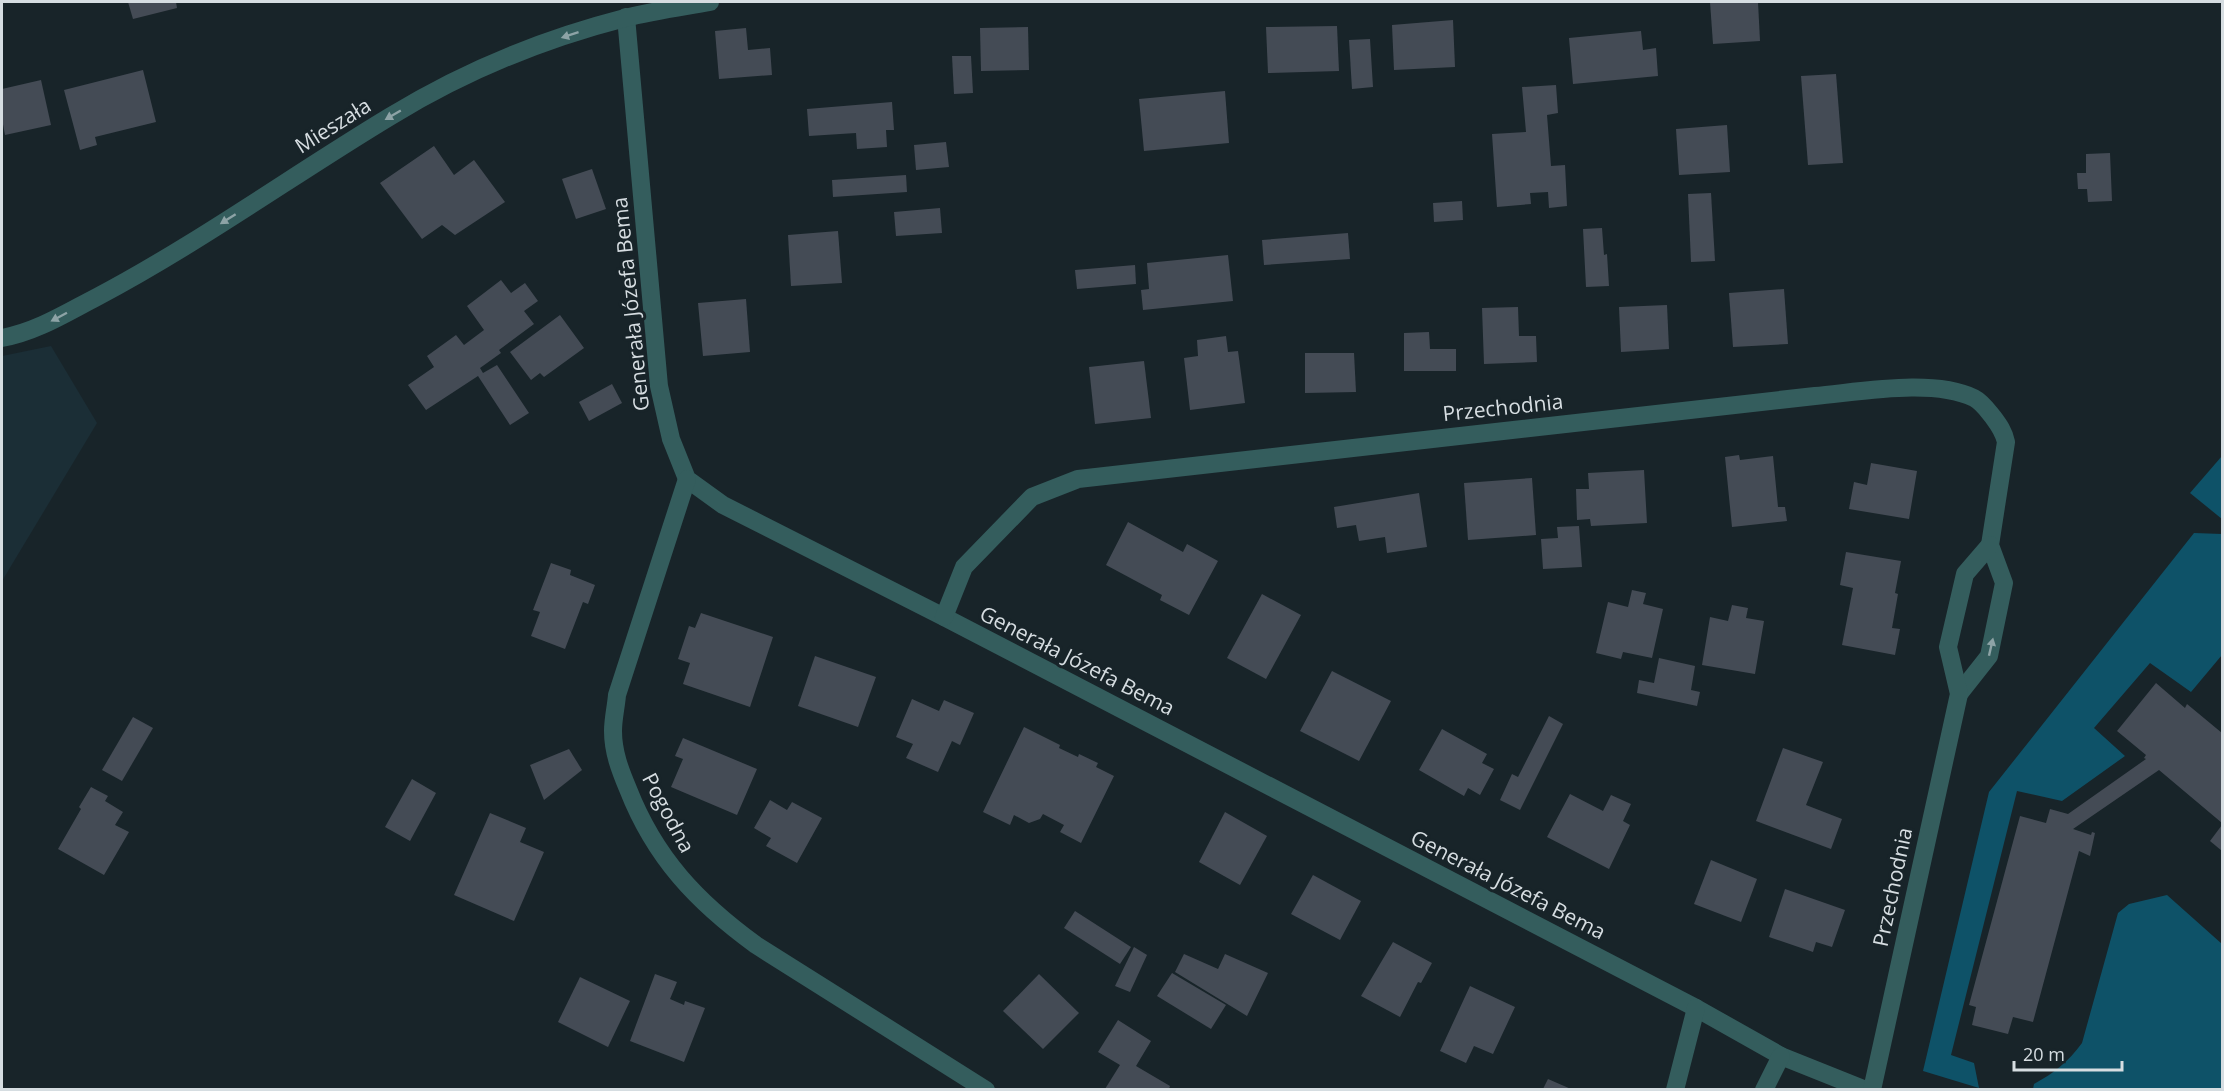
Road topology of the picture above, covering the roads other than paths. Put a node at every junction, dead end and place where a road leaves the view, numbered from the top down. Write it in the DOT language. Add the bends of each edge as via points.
graph roads {
  1 [pos="710,2"];
  2 [pos="626,17"];
  3 [pos="2,338"];
  4 [pos="687,479"];
  5 [pos="1990,545"];
  6 [pos="944,617"];
  7 [pos="1959,694"];
  8 [pos="1696,1008"];
  9 [pos="1781,1056"];
  10 [pos="986,1089"];
  11 [pos="1676,1089"];
  12 [pos="1764,1089"];
  13 [pos="1866,1089"];
  14 [pos="1872,1089"];
  1 -- 2 [label="street, Mieszała"];
  2 -- 3 [label="street, Mieszała, one-way" via="515,53 454,81 393,114 141,274 30,332"];
  2 -- 4 [label="street, Generała Józefa Bema" via="659,386 671,440"];
  4 -- 6 [label="street, Generała Józefa Bema" via="723,505"];
  4 -- 10 [label="street, Pogodna" via="617,695 615,751 635,808 673,870 724,922"];
  5 -- 6 [label="street, Przechodnia" via="2005,435 1976,399 1924,387 1078,479 1032,497 964,567"];
  5 -- 7 [label="street, Przechodnia" via="1965,574 1948,647"];
  7 -- 5 [label="street, Przechodnia, one-way" via="1989,656 2004,583"];
  6 -- 8 [label="street, Generała Józefa Bema"];
  7 -- 14 [label="street, Przechodnia"];
  8 -- 9 [label="street, Generała Józefa Bema"];
  8 -- 11 [label="street"];
  9 -- 12 [label="street"];
  9 -- 13 [label="street, Generała Józefa Bema"];
}
